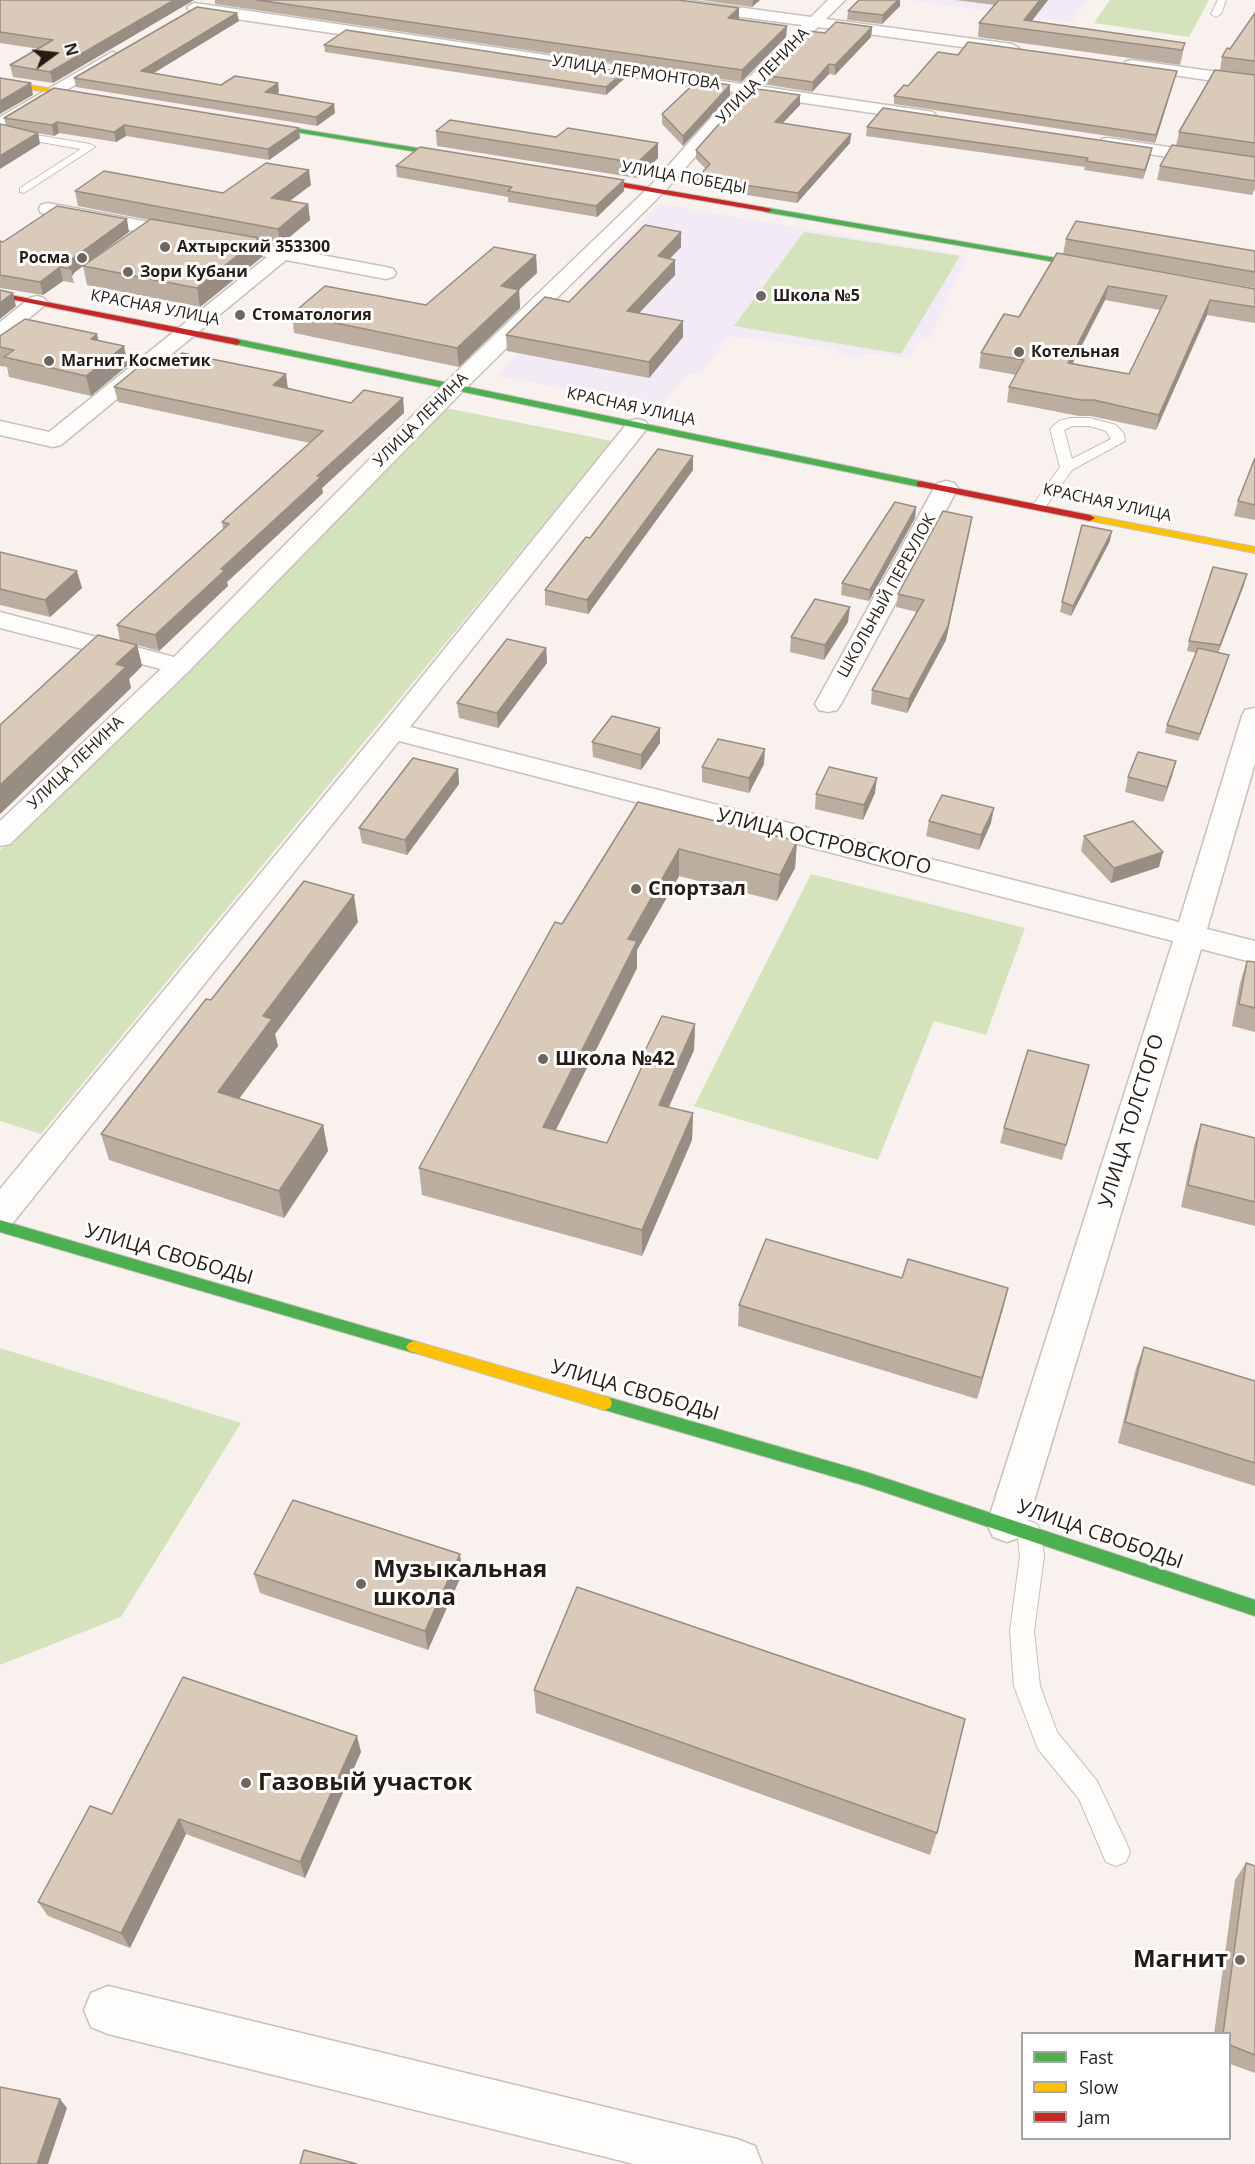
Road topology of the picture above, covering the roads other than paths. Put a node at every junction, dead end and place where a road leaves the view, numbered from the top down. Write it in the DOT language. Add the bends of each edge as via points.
graph roads {
  1 [pos="651,0"];
  2 [pos="837,0"];
  3 [pos="1222,0"];
  4 [pos="196,7"];
  5 [pos="1216,14"];
  6 [pos="815,22"];
  7 [pos="124,50"];
  8 [pos="1029,51"];
  9 [pos="1112,63"];
  10 [pos="0,82"];
  11 [pos="1255,82"];
  12 [pos="746,89"];
  13 [pos="54,92"];
  14 [pos="101,99"];
  15 [pos="947,119"];
  16 [pos="243,122"];
  17 [pos="0,124"];
  18 [pos="0,132"];
  19 [pos="1089,140"];
  20 [pos="480,160"];
  21 [pos="1255,165"];
  22 [pos="562,174"];
  23 [pos="657,189"];
  24 [pos="24,190"];
  25 [pos="48,209"];
  26 [pos="150,229"];
  27 [pos="205,239"];
  28 [pos="131,243"];
  29 [pos="249,247"];
  30 [pos="282,254"];
  31 [pos="1114,271"];
  32 [pos="386,273"];
  33 [pos="0,295"];
  34 [pos="37,302"];
  35 [pos="185,331"];
  36 [pos="0,332"];
  37 [pos="455,386"];
  38 [pos="637,426"];
  39 [pos="0,428"];
  40 [pos="1067,467"];
  41 [pos="946,488"];
  42 [pos="1039,506"];
  43 [pos="1255,550"];
  44 [pos="0,620"];
  45 [pos="178,666"];
  46 [pos="828,704"];
  47 [pos="1255,716"];
  48 [pos="393,732"];
  49 [pos="0,837"];
  50 [pos="1190,936"];
  51 [pos="1255,952"];
  52 [pos="0,1214"];
  53 [pos="0,1226"];
  54 [pos="1018,1528"];
  55 [pos="1255,1608"];
  56 [pos="1116,1852"];
  57 [pos="108,2010"];
  58 [pos="737,2164"];
  1 -- 6 [label="street"];
  2 -- 6 [label="street, УЛИЦА ЛЕНИНА"];
  3 -- 5 [label="lane"];
  4 -- 12 [label="street, УЛИЦА ЛЕРМОНТОВА"];
  6 -- 8 [label="street"];
  6 -- 12 [label="street, УЛИЦА ЛЕНИНА"];
  7 -- 13 [label="street"];
  9 -- 11 [label="street"];
  10 -- 13 [label="street"];
  12 -- 15 [label="street, УЛИЦА ЛЕРМОНТОВА"];
  12 -- 23 [label="street, УЛИЦА ЛЕНИНА"];
  13 -- 14 [label="street"];
  13 -- 17 [label="street"];
  16 -- 20 [label="street"];
  18 -- 24 [label="lane" via="90,147"];
  19 -- 21 [label="street"];
  22 -- 23 [label="street, УЛИЦА ПОБЕДЫ"];
  23 -- 31 [label="street, УЛИЦА ПОБЕДЫ"];
  23 -- 37 [label="street, УЛИЦА ЛЕНИНА"];
  25 -- 26 [label="street"];
  26 -- 27 [label="street"];
  26 -- 28 [label="street"];
  29 -- 30 [label="street"];
  30 -- 32 [label="street"];
  30 -- 35 [label="street"];
  33 -- 34 [label="street, КРАСНАЯ УЛИЦА"];
  34 -- 35 [label="street, КРАСНАЯ УЛИЦА"];
  34 -- 36 [label="street"];
  35 -- 37 [label="street, КРАСНАЯ УЛИЦА"];
  35 -- 39 [label="street" via="53,440"];
  37 -- 38 [label="street, КРАСНАЯ УЛИЦА"];
  37 -- 45 [label="street, УЛИЦА ЛЕНИНА"];
  38 -- 41 [label="street, КРАСНАЯ УЛИЦА"];
  38 -- 48 [label="street"];
  40 -- 40 [label="lane" via="1118,441 1117,434 1111,428 1090,422 1064,424 1057,429"];
  40 -- 42 [label="lane"];
  41 -- 42 [label="street, КРАСНАЯ УЛИЦА"];
  41 -- 46 [label="street, ШКОЛЬНЫЙ ПЕРЕУЛОК"];
  42 -- 43 [label="street, КРАСНАЯ УЛИЦА"];
  44 -- 45 [label="street"];
  45 -- 49 [label="street, УЛИЦА ЛЕНИНА"];
  47 -- 50 [label="street, УЛИЦА ТОЛСТОГО"];
  48 -- 50 [label="street, УЛИЦА ОСТРОВСКОГО"];
  48 -- 52 [label="street"];
  50 -- 51 [label="street, УЛИЦА ОСТРОВСКОГО"];
  50 -- 54 [label="street, УЛИЦА ТОЛСТОГО"];
  53 -- 54 [label="street, УЛИЦА СВОБОДЫ" via="867,1479"];
  54 -- 55 [label="street, УЛИЦА СВОБОДЫ"];
  54 -- 56 [label="lane" via="1032,1556 1022,1631 1027,1686 1047,1740 1088,1790"];
  57 -- 58 [label="street"];
}
